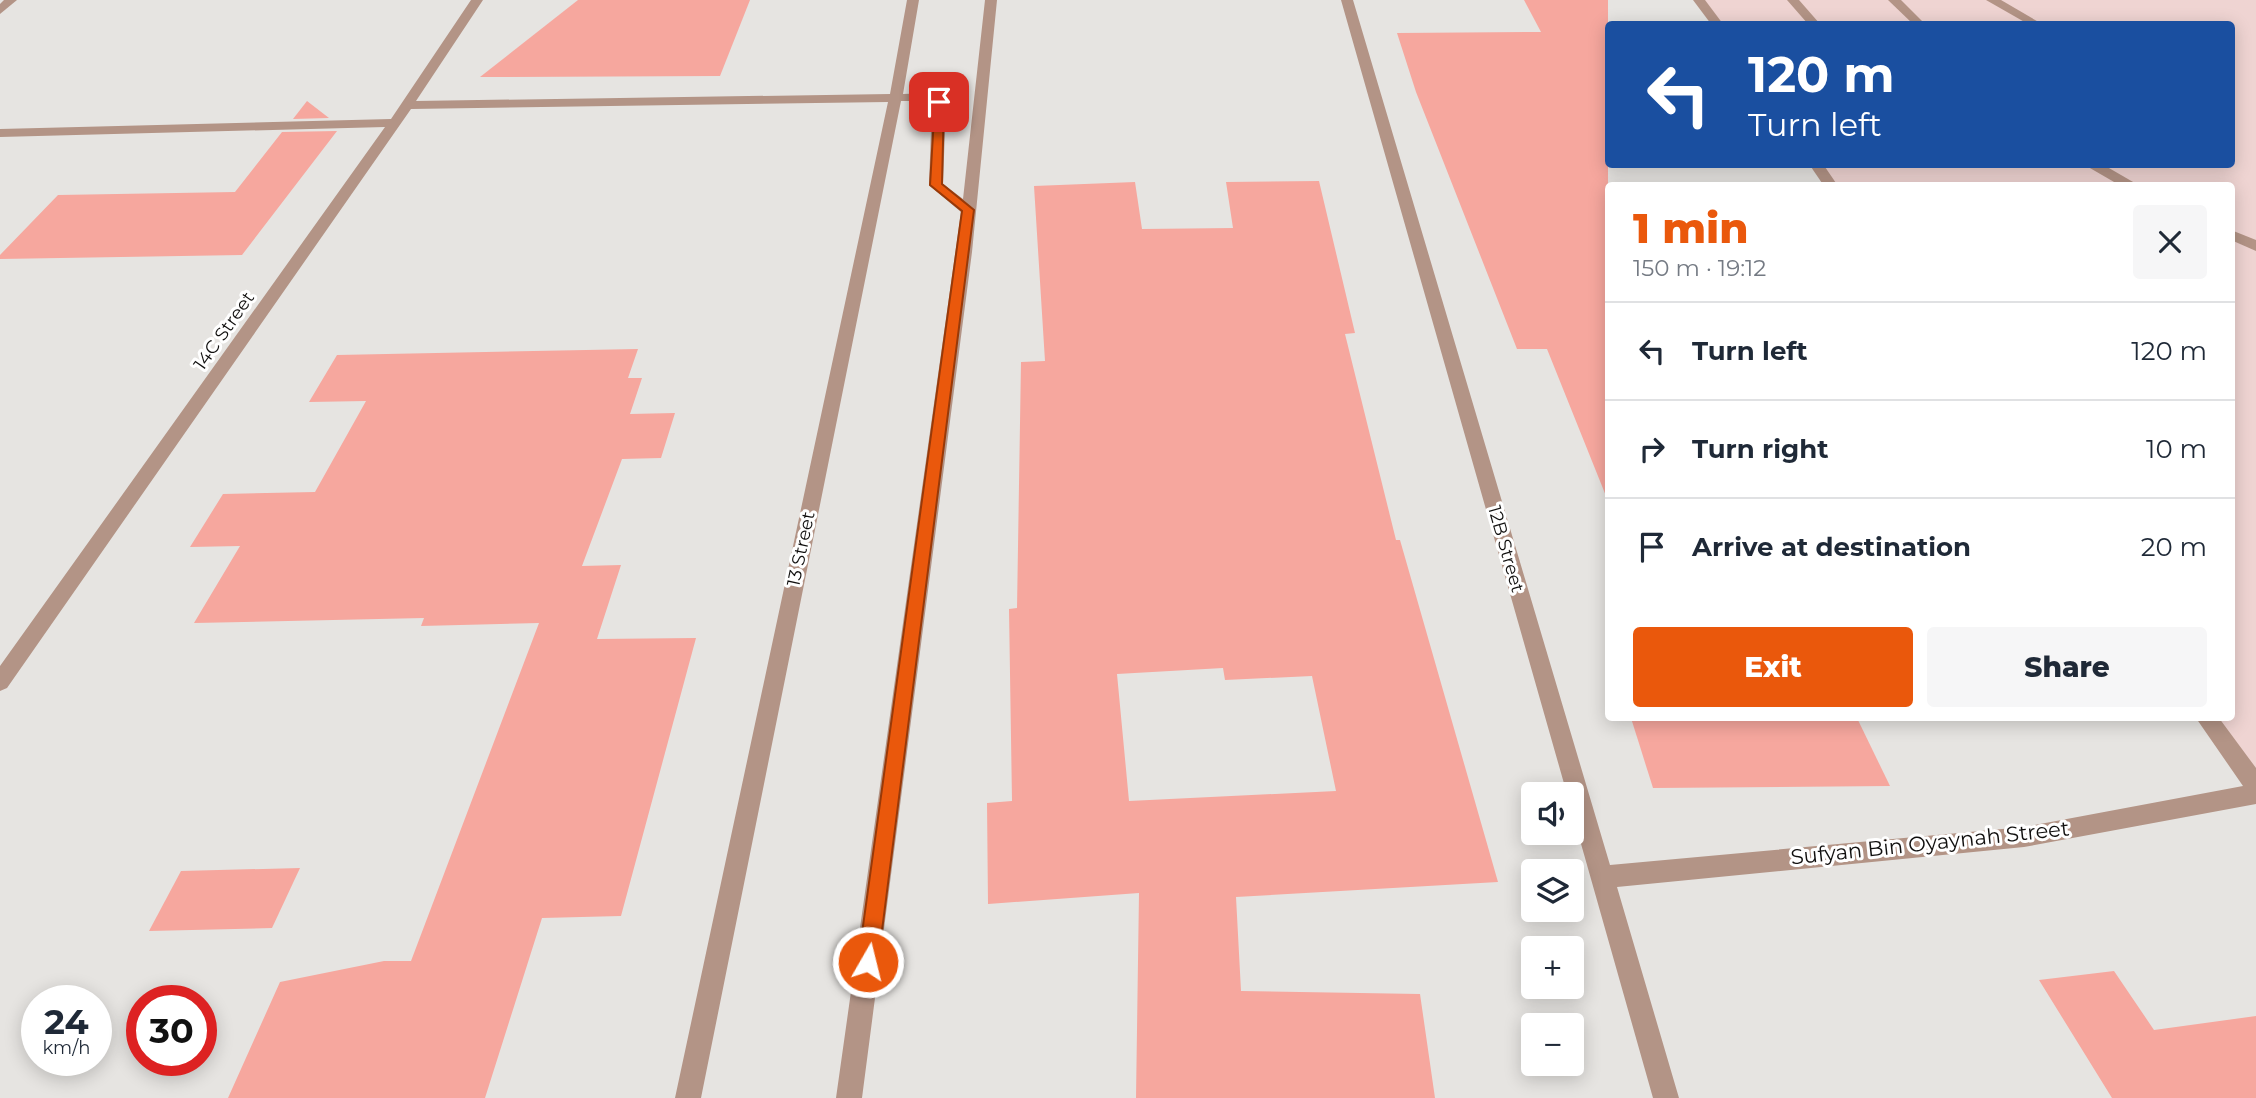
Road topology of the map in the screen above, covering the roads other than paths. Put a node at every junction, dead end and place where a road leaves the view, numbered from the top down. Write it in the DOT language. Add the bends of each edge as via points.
graph roads {
  1 [pos="12,0"];
  2 [pos="477,0"];
  3 [pos="913,0"];
  4 [pos="991,0"];
  5 [pos="1347,0"];
  6 [pos="1699,0"];
  7 [pos="1793,0"];
  8 [pos="1894,0"];
  9 [pos="1992,0"];
  10 [pos="0,10"];
  11 [pos="1715,21"];
  12 [pos="1811,21"];
  13 [pos="1916,21"];
  14 [pos="2030,21"];
  15 [pos="896,96"];
  16 [pos="407,105"];
  17 [pos="395,122"];
  18 [pos="0,132"];
  19 [pos="2098,168"];
  20 [pos="2125,182"];
  21 [pos="968,210"];
  22 [pos="2235,236"];
  23 [pos="2256,246"];
  24 [pos="0,682"];
  25 [pos="2209,721"];
  26 [pos="2256,786"];
  27 [pos="2256,794"];
  28 [pos="1602,877"];
  29 [pos="688,1098"];
  30 [pos="849,1098"];
  31 [pos="1666,1098"];
  1 -- 10 [label="street"];
  2 -- 16 [label="street, 14C Street"];
  3 -- 15 [label="street, 13 Street"];
  4 -- 21 [label="street"];
  5 -- 28 [label="street, 12B Street"];
  6 -- 11 [label="street"];
  7 -- 12 [label="street"];
  8 -- 13 [label="street"];
  9 -- 14 [label="street"];
  15 -- 16 [label="street"];
  15 -- 21 [label="street" via="931,97 939,102 936,185"];
  15 -- 29 [label="street, 13 Street"];
  16 -- 17 [label="street, 14C Street"];
  17 -- 18 [label="street"];
  17 -- 24 [label="street, 14C Street"];
  19 -- 20 [label="street"];
  21 -- 30 [label="street"];
  22 -- 23 [label="street"];
  25 -- 26 [label="street"];
  27 -- 28 [label="street, Sufyan Bin Oyaynah Street" via="2024,837"];
  28 -- 31 [label="street, 12B Street"];
}
